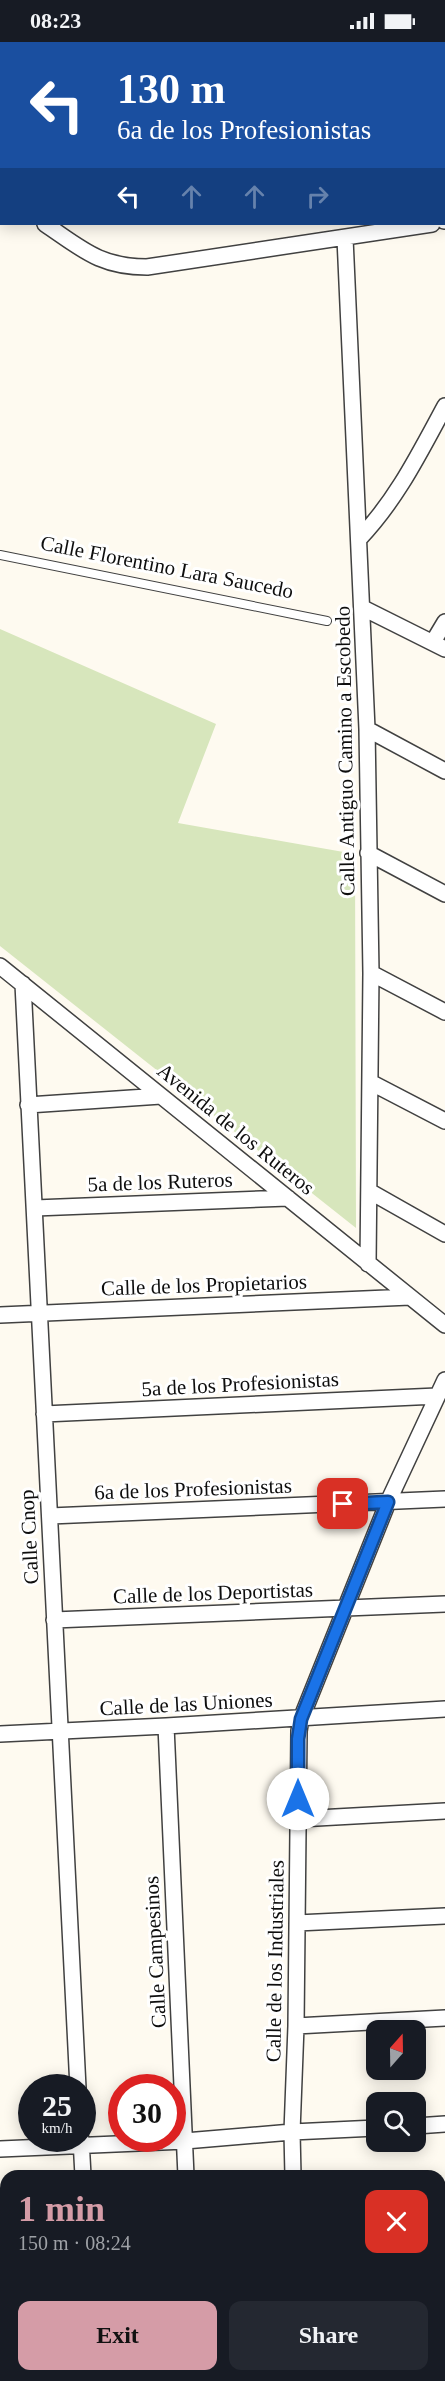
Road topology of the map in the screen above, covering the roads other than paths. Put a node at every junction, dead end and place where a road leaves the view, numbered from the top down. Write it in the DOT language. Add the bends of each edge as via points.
graph roads {
  1 [pos="47,225"];
  2 [pos="426,225"];
  3 [pos="345,238"];
  4 [pos="445,406"];
  5 [pos="359,539"];
  6 [pos="0,555"];
  7 [pos="363,608"];
  8 [pos="327,621"];
  9 [pos="445,622"];
  10 [pos="439,645"];
  11 [pos="367,729"];
  12 [pos="445,771"];
  13 [pos="368,853"];
  14 [pos="445,894"];
  15 [pos="0,966"];
  16 [pos="371,973"];
  17 [pos="23,984"];
  18 [pos="445,1012"];
  19 [pos="370,1082"];
  20 [pos="161,1096"];
  21 [pos="28,1105"];
  22 [pos="445,1121"];
  23 [pos="369,1191"];
  24 [pos="288,1198"];
  25 [pos="34,1208"];
  26 [pos="445,1234"];
  27 [pos="368,1264"];
  28 [pos="410,1297"];
  29 [pos="39,1312"];
  30 [pos="0,1315"];
  31 [pos="443,1318"];
  32 [pos="445,1380"];
  33 [pos="437,1396"];
  34 [pos="44,1414"];
  35 [pos="445,1499"];
  36 [pos="388,1502"];
  37 [pos="50,1516"];
  38 [pos="445,1604"];
  39 [pos="345,1608"];
  40 [pos="54,1620"];
  41 [pos="445,1709"];
  42 [pos="301,1719"];
  43 [pos="166,1726"];
  44 [pos="59,1731"];
  45 [pos="0,1734"];
  46 [pos="445,1811"];
  47 [pos="299,1819"];
  48 [pos="445,1916"];
  49 [pos="297,1923"];
  50 [pos="445,2018"];
  51 [pos="296,2026"];
  52 [pos="77,2074"];
  53 [pos="182,2074"];
  54 [pos="445,2124"];
  55 [pos="426,2125"];
  56 [pos="366,2128"];
  57 [pos="292,2132"];
  58 [pos="186,2141"];
  59 [pos="18,2147"];
  60 [pos="0,2149"];
  61 [pos="82,2152"];
  62 [pos="185,2152"];
  63 [pos="83,2170"];
  64 [pos="186,2170"];
  65 [pos="293,2170"];
  1 -- 3 [label="street" via="108,263 127,267"];
  2 -- 3 [label="street"];
  3 -- 5 [label="street, Calle Antiguo Camino a Escobedo"];
  4 -- 5 [label="street" via="400,489"];
  5 -- 7 [label="street, Calle Antiguo Camino a Escobedo"];
  6 -- 8 [label="lane, Calle Florentino Lara Saucedo"];
  7 -- 10 [label="street"];
  7 -- 11 [label="street, Calle Antiguo Camino a Escobedo"];
  9 -- 10 [label="street"];
  11 -- 12 [label="street"];
  11 -- 13 [label="street, Calle Antiguo Camino a Escobedo"];
  13 -- 14 [label="street"];
  13 -- 16 [label="street, Calle Antiguo Camino a Escobedo"];
  15 -- 17 [label="street, Avenida de los Ruteros"];
  16 -- 18 [label="street"];
  16 -- 19 [label="street, Calle Antiguo Camino a Escobedo"];
  17 -- 20 [label="street, Avenida de los Ruteros"];
  17 -- 21 [label="street, Calle Cnop"];
  19 -- 22 [label="street"];
  19 -- 23 [label="street, Calle Antiguo Camino a Escobedo"];
  20 -- 21 [label="street"];
  20 -- 24 [label="street, Avenida de los Ruteros"];
  21 -- 25 [label="street, Calle Cnop"];
  23 -- 26 [label="street"];
  23 -- 27 [label="street, Calle Antiguo Camino a Escobedo"];
  24 -- 25 [label="street, 5a de los Ruteros"];
  24 -- 27 [label="street, Avenida de los Ruteros"];
  25 -- 29 [label="street, Calle Cnop"];
  27 -- 28 [label="street, Avenida de los Ruteros"];
  28 -- 29 [label="street, Calle de los Propietarios"];
  28 -- 31 [label="street, Avenida de los Ruteros"];
  29 -- 30 [label="street, Calle de los Propietarios"];
  29 -- 34 [label="street, Calle Cnop"];
  32 -- 33 [label="street, Calle de los Industriales"];
  33 -- 34 [label="street, 5a de los Profesionistas"];
  33 -- 36 [label="street, Calle de los Industriales"];
  34 -- 37 [label="street, Calle Cnop"];
  35 -- 36 [label="street, 6a de los Profesionistas"];
  36 -- 37 [label="street, 6a de los Profesionistas"];
  36 -- 39 [label="street, Calle de los Industriales"];
  37 -- 40 [label="street, Calle Cnop"];
  38 -- 39 [label="street, Calle de los Deportistas"];
  39 -- 40 [label="street, Calle de los Deportistas"];
  39 -- 42 [label="street, Calle de los Industriales"];
  40 -- 44 [label="street, Calle Cnop"];
  41 -- 42 [label="street, Calle de las Uniones"];
  42 -- 43 [label="street, Calle de las Uniones"];
  42 -- 47 [label="street, Calle de los Industriales"];
  43 -- 44 [label="street, Calle de las Uniones"];
  43 -- 53 [label="street, Calle Campesinos"];
  44 -- 45 [label="street, Calle de las Uniones"];
  44 -- 52 [label="street, Calle Cnop"];
  46 -- 47 [label="street"];
  47 -- 49 [label="street, Calle de los Industriales"];
  48 -- 49 [label="street"];
  49 -- 51 [label="street, Calle de los Industriales"];
  50 -- 51 [label="street"];
  51 -- 57 [label="street, Calle de los Industriales"];
  54 -- 55 [label="street"];
  56 -- 57 [label="street"];
  57 -- 58 [label="street"];
  57 -- 65 [label="street, Calle de los Industriales"];
  59 -- 60 [label="street"];
  61 -- 63 [label="street"];
  62 -- 64 [label="street, Calle Campesinos"];
}
